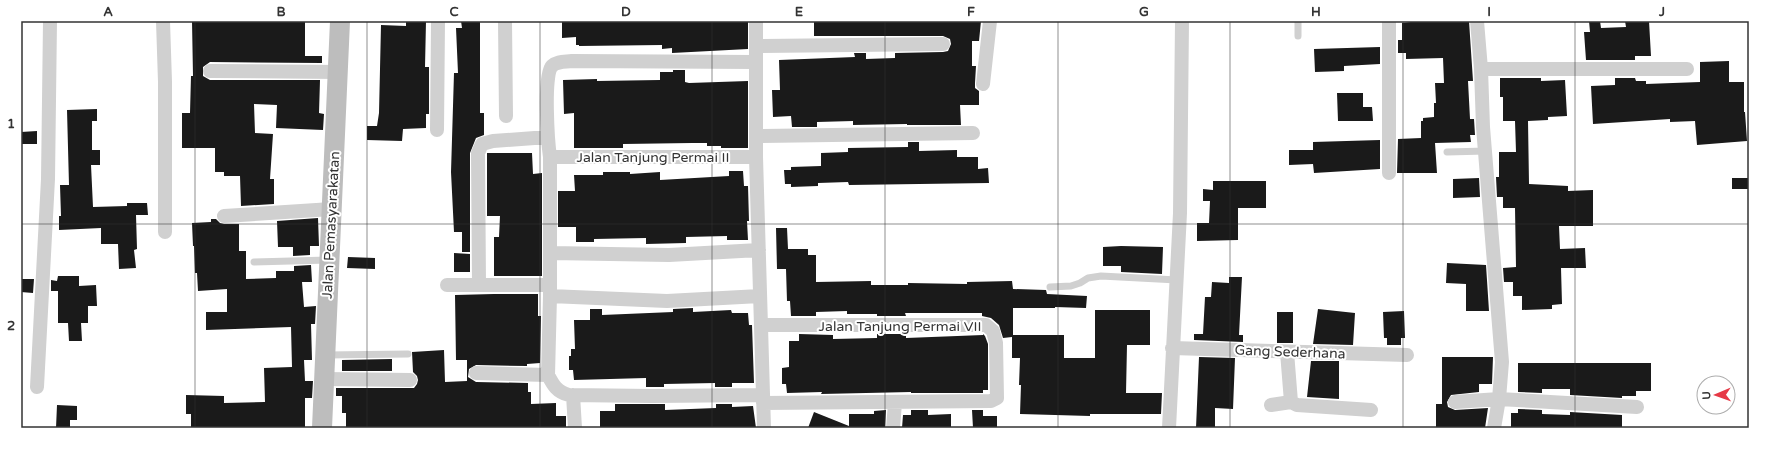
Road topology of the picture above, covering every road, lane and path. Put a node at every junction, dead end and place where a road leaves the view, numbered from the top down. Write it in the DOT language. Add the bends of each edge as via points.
graph roads {
  1 [pos="50,21"];
  2 [pos="163,21"];
  3 [pos="340,21"];
  4 [pos="438,21"];
  5 [pos="505,21"];
  6 [pos="756,21"];
  7 [pos="990,21"];
  8 [pos="1182,21"];
  9 [pos="1298,21"];
  10 [pos="1389,21"];
  11 [pos="1477,21"];
  12 [pos="1298,36"];
  13 [pos="943,44"];
  14 [pos="756,46"];
  15 [pos="755,62"];
  16 [pos="1481,69"];
  17 [pos="1687,69"];
  18 [pos="210,71"];
  19 [pos="339,72"];
  20 [pos="983,84"];
  21 [pos="506,116"];
  22 [pos="437,130"];
  23 [pos="972,133"];
  24 [pos="756,136"];
  25 [pos="548,137"];
  26 [pos="1486,151"];
  27 [pos="1447,152"];
  28 [pos="550,158"];
  29 [pos="756,158"];
  30 [pos="1389,173"];
  31 [pos="332,210"];
  32 [pos="224,216"];
  33 [pos="166,232"];
  34 [pos="759,250"];
  35 [pos="551,253"];
  36 [pos="330,260"];
  37 [pos="254,262"];
  38 [pos="1177,280"];
  39 [pos="447,285"];
  40 [pos="479,285"];
  41 [pos="1050,287"];
  42 [pos="550,290"];
  43 [pos="760,296"];
  44 [pos="761,325"];
  45 [pos="1172,348"];
  46 [pos="1287,352"];
  47 [pos="408,354"];
  48 [pos="325,355"];
  49 [pos="1407,355"];
  50 [pos="476,373"];
  51 [pos="548,375"];
  52 [pos="324,379"];
  53 [pos="410,380"];
  54 [pos="37,387"];
  55 [pos="573,395"];
  56 [pos="763,399"];
  57 [pos="1499,399"];
  58 [pos="1291,402"];
  59 [pos="1455,402"];
  60 [pos="895,403"];
  61 [pos="1271,405"];
  62 [pos="1638,407"];
  63 [pos="1371,410"];
  64 [pos="322,428"];
  65 [pos="575,428"];
  66 [pos="764,428"];
  67 [pos="893,428"];
  68 [pos="1169,428"];
  69 [pos="1494,428"];
  1 -- 54 [label="street" via="48,179"];
  2 -- 33 [label="street"];
  3 -- 19 [label="street, Jalan Pemasyarakatan"];
  4 -- 22 [label="street"];
  5 -- 21 [label="street"];
  6 -- 14 [label="street"];
  7 -- 20 [label="street"];
  8 -- 38 [label="street" via="1182,130"];
  9 -- 12 [label="lane"];
  10 -- 30 [label="street"];
  11 -- 16 [label="street"];
  13 -- 14 [label="street"];
  14 -- 15 [label="street"];
  15 -- 24 [label="street"];
  15 -- 25 [label="street" via="556,62 550,67 547,78"];
  16 -- 17 [label="street"];
  16 -- 26 [label="street"];
  18 -- 19 [label="street"];
  19 -- 31 [label="street, Jalan Pemasyarakatan"];
  23 -- 24 [label="street"];
  24 -- 29 [label="street"];
  25 -- 28 [label="street"];
  25 -- 40 [label="street" via="493,141 479,147"];
  26 -- 27 [label="lane"];
  26 -- 57 [label="street" via="1502,362"];
  28 -- 29 [label="street, Jalan Tanjung Permai II"];
  28 -- 35 [label="street"];
  29 -- 34 [label="street"];
  31 -- 32 [label="street"];
  31 -- 36 [label="street, Jalan Pemasyarakatan"];
  34 -- 35 [label="street" via="669,255"];
  34 -- 43 [label="street"];
  35 -- 42 [label="street"];
  36 -- 37 [label="lane"];
  36 -- 48 [label="street, Jalan Pemasyarakatan"];
  38 -- 41 [label="lane" via="1101,276 1088,278 1071,286"];
  38 -- 45 [label="street"];
  39 -- 40 [label="street"];
  40 -- 42 [label="street"];
  42 -- 43 [label="street" via="667,301"];
  42 -- 51 [label="street"];
  43 -- 44 [label="street"];
  44 -- 56 [label="street"];
  44 -- 60 [label="street, Jalan Tanjung Permai VII" via="986,325 993,331 996,343 997,398 986,402"];
  45 -- 46 [label="street, Gang Sederhana"];
  45 -- 68 [label="street"];
  46 -- 49 [label="street, Gang Sederhana"];
  46 -- 58 [label="street"];
  47 -- 48 [label="lane"];
  48 -- 52 [label="street, Jalan Pemasyarakatan"];
  50 -- 51 [label="street"];
  51 -- 55 [label="street" via="559,391"];
  52 -- 53 [label="street"];
  52 -- 64 [label="street, Jalan Pemasyarakatan"];
  55 -- 56 [label="street"];
  55 -- 65 [label="street"];
  56 -- 60 [label="street"];
  56 -- 66 [label="street"];
  57 -- 59 [label="street"];
  57 -- 62 [label="street"];
  57 -- 69 [label="street"];
  58 -- 61 [label="street"];
  58 -- 63 [label="street" via="1297,405"];
  60 -- 67 [label="street"];
}
